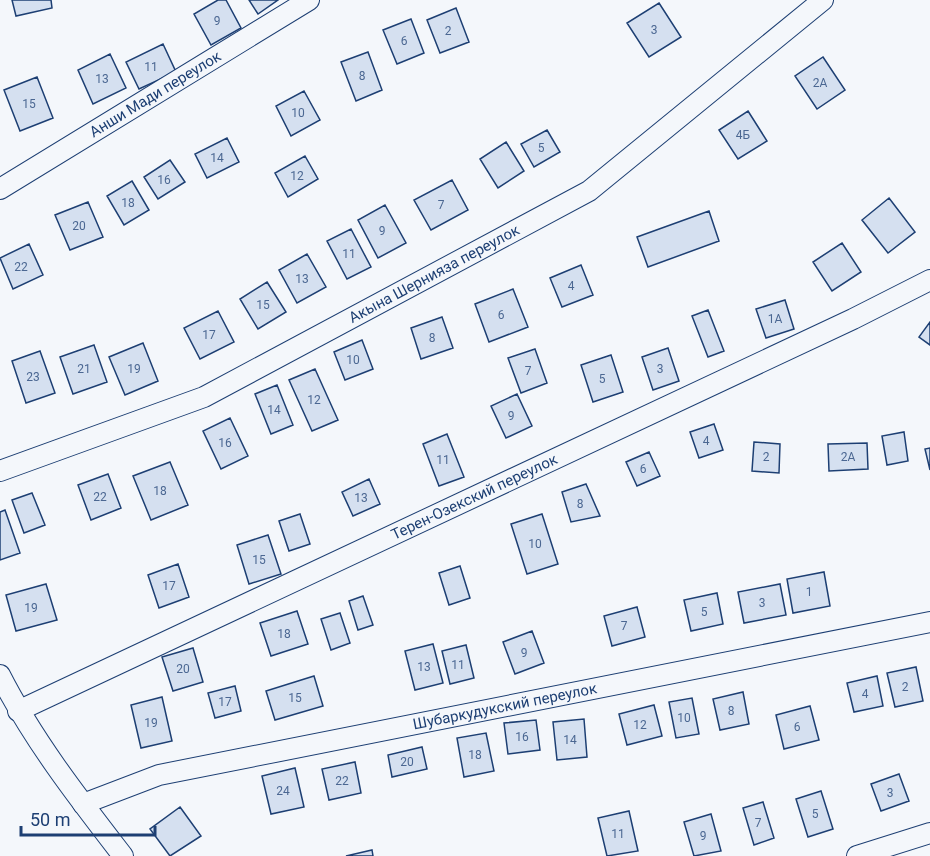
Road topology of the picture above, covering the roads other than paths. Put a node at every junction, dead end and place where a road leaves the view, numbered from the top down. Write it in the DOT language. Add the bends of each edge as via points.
graph roads {
  1 [pos="309,0"];
  2 [pos="823,0"];
  3 [pos="0,189"];
  4 [pos="930,280"];
  5 [pos="0,471"];
  6 [pos="930,622"];
  7 [pos="2,681"];
  8 [pos="18,711"];
  9 [pos="83,804"];
  10 [pos="930,833"];
  11 [pos="123,856"];
  12 [pos="857,856"];
  1 -- 3 [label="street, Анши Мади переулок"];
  2 -- 5 [label="street, Акына Шернияза переулок" via="589,191 204,397"];
  4 -- 8 [label="street, Терен-Озекский переулок"];
  6 -- 9 [label="street, Шубаркудукский переулок" via="159,775"];
  7 -- 8 [label="street"];
  8 -- 9 [label="street"];
  9 -- 11 [label="street"];
  10 -- 12 [label="street"];
}
